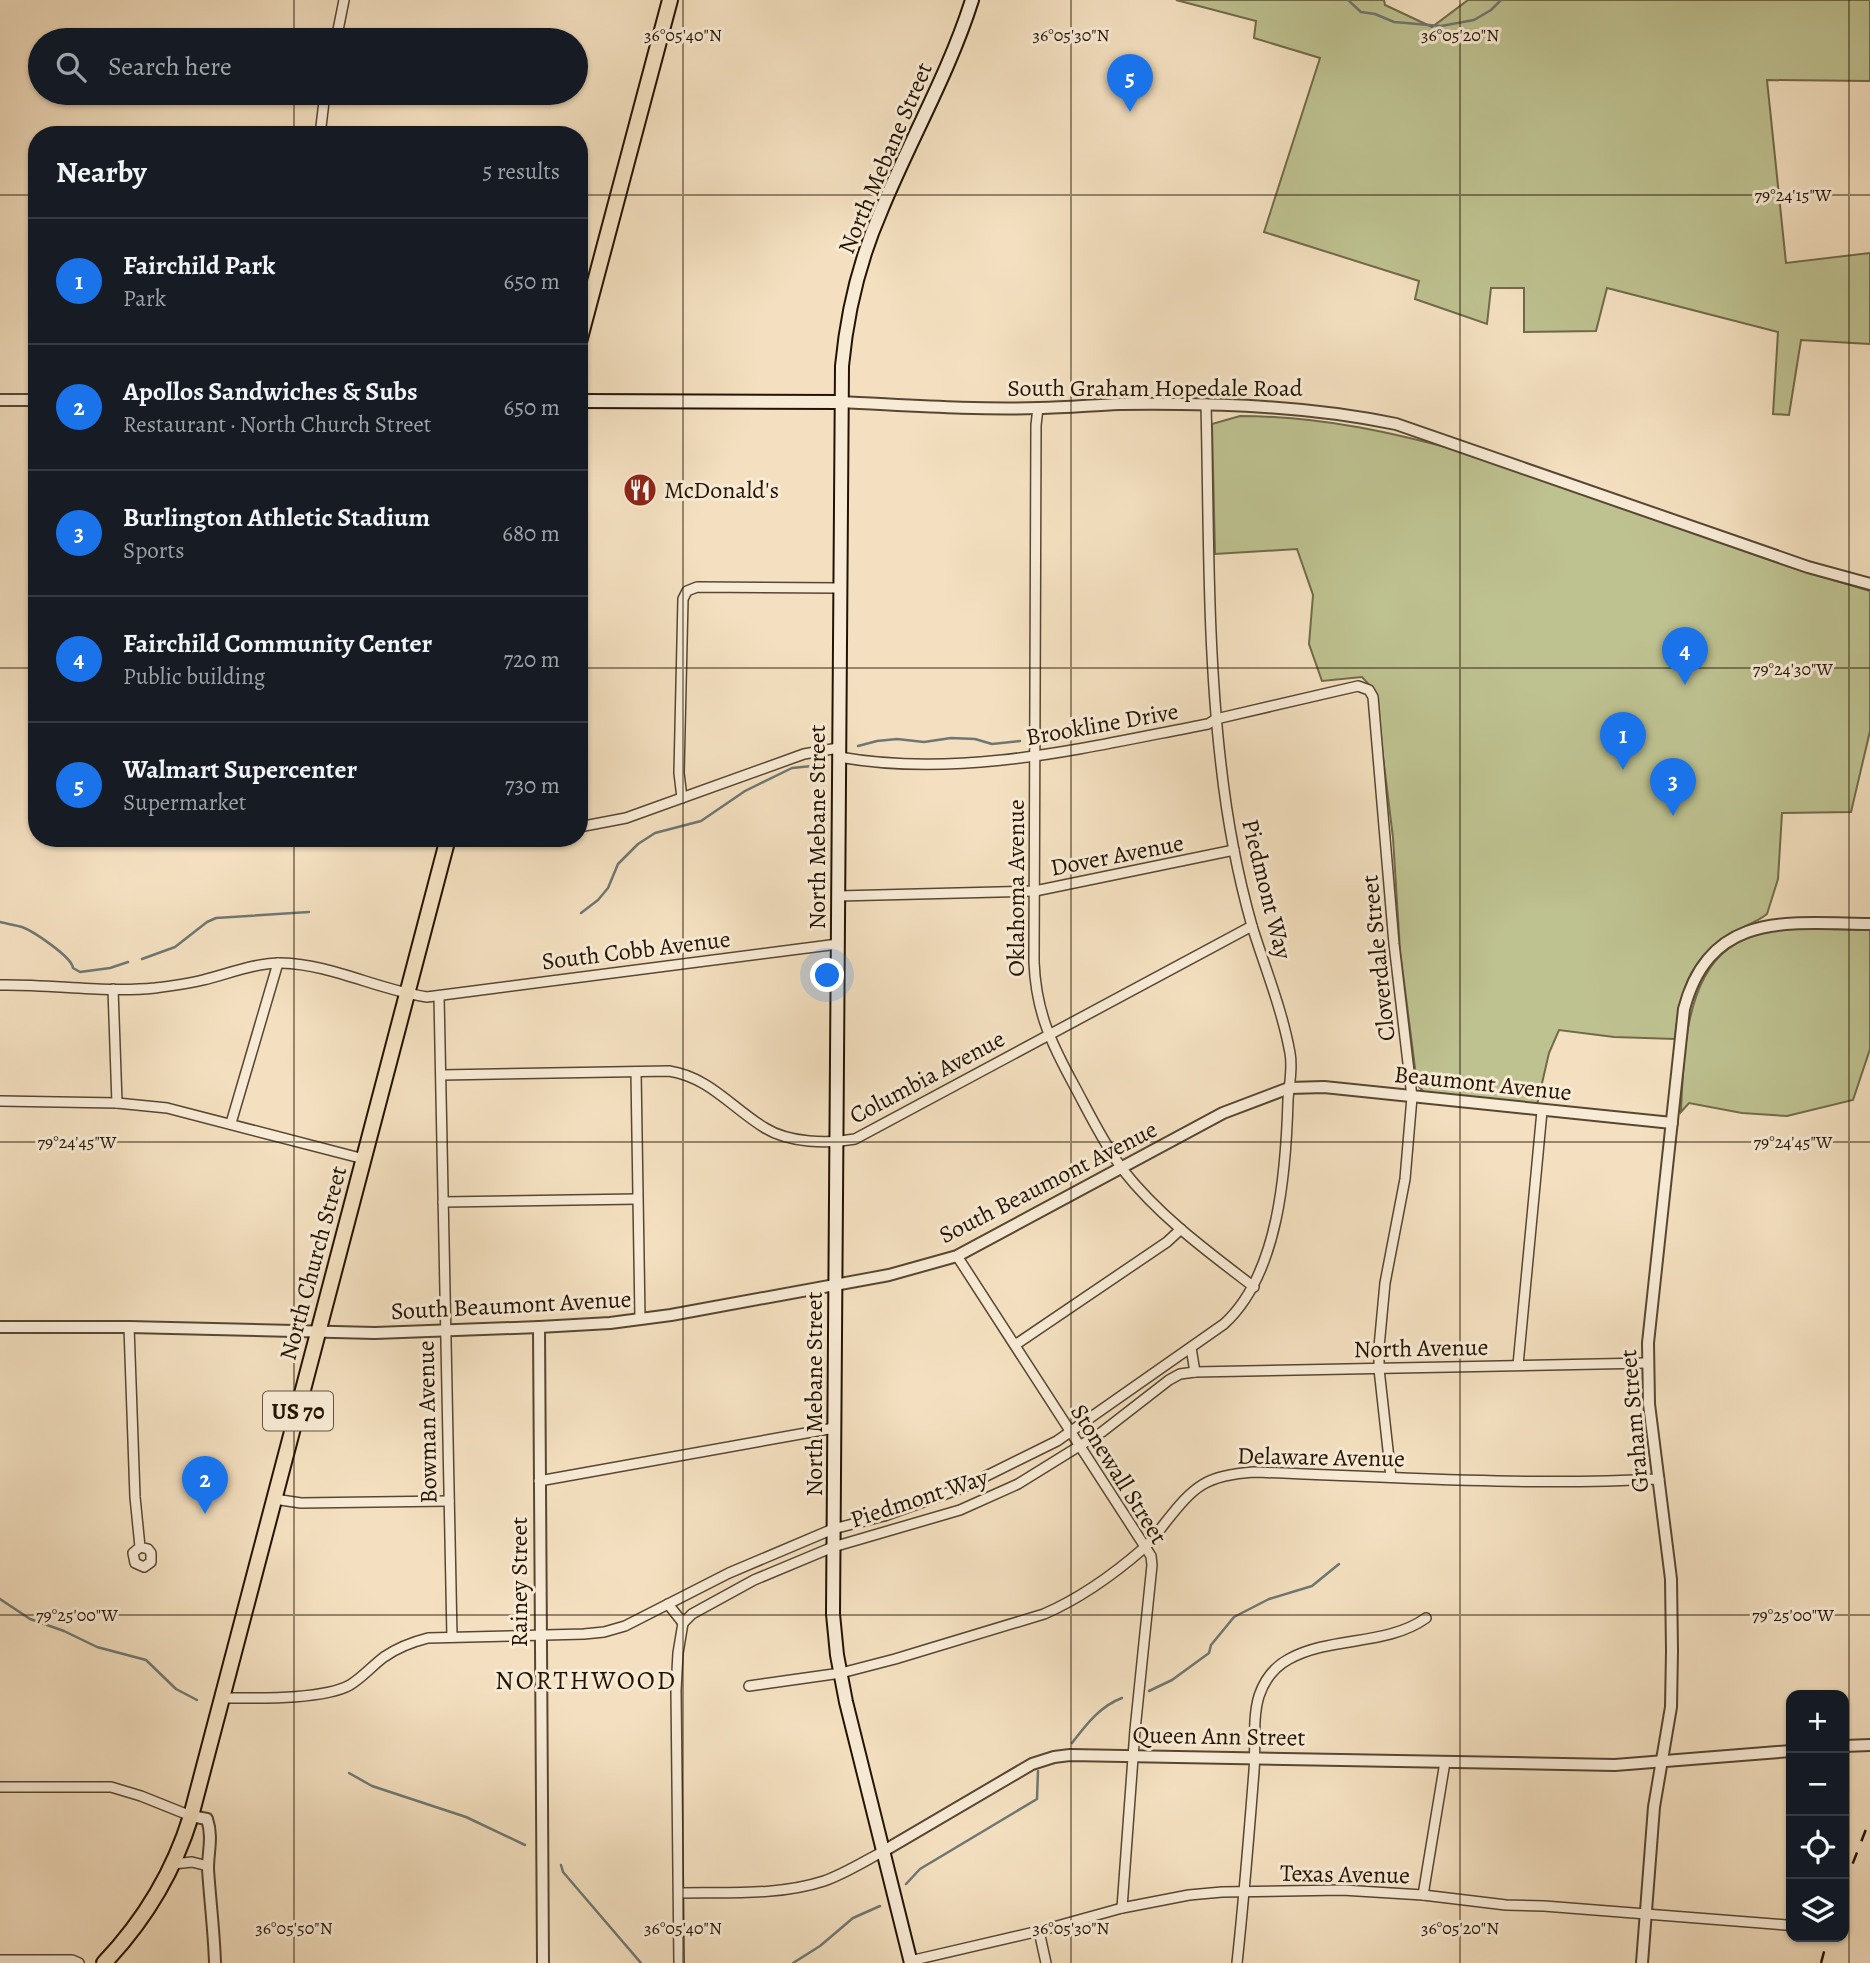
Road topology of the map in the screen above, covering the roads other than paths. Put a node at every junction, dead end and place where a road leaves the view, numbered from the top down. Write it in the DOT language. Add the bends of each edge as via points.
graph roads {
  1 [pos="344,0"];
  2 [pos="670,0"];
  3 [pos="972,0"];
  4 [pos="338,28"];
  5 [pos="324,105"];
  6 [pos="321,126"];
  7 [pos="588,308"];
  8 [pos="0,400"];
  9 [pos="28,400"];
  10 [pos="588,401"];
  11 [pos="841,402"];
  12 [pos="1206,404"];
  13 [pos="1038,408"];
  14 [pos="1870,584"];
  15 [pos="839,588"];
  16 [pos="1366,688"];
  17 [pos="1216,719"];
  18 [pos="839,752"];
  19 [pos="1036,756"];
  20 [pos="682,798"];
  21 [pos="588,825"];
  22 [pos="447,847"];
  23 [pos="1234,850"];
  24 [pos="1035,891"];
  25 [pos="838,896"];
  26 [pos="1870,924"];
  27 [pos="1252,926"];
  28 [pos="838,944"];
  29 [pos="278,963"];
  30 [pos="0,985"];
  31 [pos="113,989"];
  32 [pos="407,994"];
  33 [pos="439,996"];
  34 [pos="1049,1034"];
  35 [pos="636,1072"];
  36 [pos="442,1075"];
  37 [pos="1289,1088"];
  38 [pos="1412,1097"];
  39 [pos="0,1101"];
  40 [pos="117,1103"];
  41 [pos="1542,1111"];
  42 [pos="231,1123"];
  43 [pos="1672,1123"];
  44 [pos="836,1142"];
  45 [pos="364,1159"];
  46 [pos="1122,1168"];
  47 [pos="637,1199"];
  48 [pos="443,1202"];
  49 [pos="1181,1229"];
  50 [pos="957,1256"];
  51 [pos="836,1284"];
  52 [pos="1254,1287"];
  53 [pos="640,1320"];
  54 [pos="129,1326"];
  55 [pos="0,1327"];
  56 [pos="539,1327"];
  57 [pos="444,1329"];
  58 [pos="318,1332"];
  59 [pos="1015,1345"];
  60 [pos="1191,1348"];
  61 [pos="1647,1363"];
  62 [pos="1518,1365"];
  63 [pos="1379,1369"];
  64 [pos="1195,1372"];
  65 [pos="834,1428"];
  66 [pos="1070,1431"];
  67 [pos="1079,1447"];
  68 [pos="1391,1477"];
  69 [pos="1658,1479"];
  70 [pos="540,1481"];
  71 [pos="274,1499"];
  72 [pos="449,1501"];
  73 [pos="833,1529"];
  74 [pos="139,1547"];
  75 [pos="833,1547"];
  76 [pos="1146,1547"];
  77 [pos="668,1604"];
  78 [pos="1426,1618"];
  79 [pos="683,1623"];
  80 [pos="540,1636"];
  81 [pos="452,1637"];
  82 [pos="841,1673"];
  83 [pos="750,1686"];
  84 [pos="222,1698"];
  85 [pos="1870,1745"];
  86 [pos="1849,1746"];
  87 [pos="1786,1751"];
  88 [pos="1133,1754"];
  89 [pos="1255,1758"];
  90 [pos="1445,1762"];
  91 [pos="1663,1762"];
  92 [pos="0,1787"];
  93 [pos="191,1816"];
  94 [pos="881,1852"];
  95 [pos="173,1864"];
  96 [pos="208,1866"];
  97 [pos="1244,1892"];
  98 [pos="678,1893"];
  99 [pos="1423,1895"];
  100 [pos="1122,1908"];
  101 [pos="1646,1915"];
  102 [pos="1786,1925"];
  103 [pos="1039,1931"];
  104 [pos="0,1960"];
  105 [pos="910,1962"];
  106 [pos="79,1963"];
  107 [pos="104,1963"];
  108 [pos="215,1963"];
  109 [pos="543,1963"];
  110 [pos="679,1963"];
  111 [pos="1046,1963"];
  112 [pos="1237,1963"];
  113 [pos="1642,1963"];
  1 -- 4 [label="street"];
  2 -- 7 [label="main road"];
  3 -- 11 [label="main road, North Mebane Street" via="870,238 846,331"];
  5 -- 6 [label="street"];
  8 -- 9 [label="street"];
  10 -- 11 [label="main road, South Graham Hopedale Road"];
  11 -- 13 [label="street, South Graham Hopedale Road"];
  11 -- 15 [label="main road, North Mebane Street"];
  12 -- 13 [label="street, South Graham Hopedale Road"];
  12 -- 14 [label="street, South Graham Hopedale Road" via="1297,408 1395,424 1730,541"];
  12 -- 17 [label="street, Piedmont Way"];
  13 -- 19 [label="street, Oklahoma Avenue"];
  15 -- 18 [label="main road, North Mebane Street"];
  15 -- 20 [label="street" via="697,587 684,596"];
  16 -- 17 [label="street, Brookline Drive"];
  16 -- 38 [label="street, Cloverdale Street" via="1373,696"];
  17 -- 19 [label="street, Brookline Drive"];
  17 -- 23 [label="street, Piedmont Way"];
  18 -- 19 [label="street, Brookline Drive" via="879,763 1003,761"];
  18 -- 20 [label="street, Brookline Drive" via="804,754"];
  18 -- 25 [label="main road, North Mebane Street"];
  19 -- 24 [label="street, Oklahoma Avenue"];
  20 -- 21 [label="street, Brookline Drive"];
  22 -- 32 [label="main road, North Church Street / US 70"];
  23 -- 24 [label="street, Dover Avenue"];
  23 -- 27 [label="street, Piedmont Way"];
  24 -- 25 [label="street, Dover Avenue"];
  24 -- 34 [label="street, Oklahoma Avenue" via="1034,978"];
  25 -- 28 [label="main road, North Mebane Street"];
  26 -- 43 [label="street, Graham Street" via="1776,924 1743,933 1709,958 1684,1009"];
  27 -- 34 [label="street, Columbia Avenue"];
  27 -- 37 [label="street, Piedmont Way" via="1290,1053"];
  28 -- 33 [label="street, South Cobb Avenue"];
  28 -- 44 [label="main road, North Mebane Street"];
  29 -- 31 [label="street, South Cobb Avenue" via="187,984"];
  29 -- 32 [label="street, South Cobb Avenue"];
  29 -- 42 [label="street"];
  30 -- 31 [label="street, South Cobb Avenue"];
  31 -- 40 [label="street"];
  32 -- 33 [label="street, South Cobb Avenue"];
  32 -- 45 [label="main road, North Church Street / US 70"];
  33 -- 36 [label="street, Bowman Avenue"];
  34 -- 44 [label="street, Columbia Avenue" via="855,1139"];
  34 -- 46 [label="street, Oklahoma Avenue"];
  35 -- 36 [label="street, Columbia Avenue"];
  35 -- 44 [label="street, Columbia Avenue" via="669,1071 696,1078 772,1132"];
  35 -- 47 [label="street"];
  36 -- 48 [label="street, Bowman Avenue"];
  37 -- 38 [label="street, Beaumont Avenue" via="1324,1087"];
  37 -- 46 [label="street, South Beaumont Avenue" via="1223,1113"];
  37 -- 52 [label="street, Piedmont Way" via="1282,1188"];
  38 -- 41 [label="street, Beaumont Avenue"];
  38 -- 63 [label="street, Cloverdale Street" via="1405,1180 1382,1301"];
  39 -- 40 [label="street"];
  40 -- 42 [label="street" via="167,1108"];
  41 -- 43 [label="street, Beaumont Avenue"];
  41 -- 62 [label="street"];
  42 -- 45 [label="street"];
  43 -- 61 [label="street, Graham Street"];
  44 -- 51 [label="main road, North Mebane Street"];
  45 -- 58 [label="main road, North Church Street / US 70"];
  46 -- 49 [label="street, Oklahoma Avenue"];
  46 -- 50 [label="street, South Beaumont Avenue"];
  47 -- 48 [label="street"];
  47 -- 53 [label="street"];
  48 -- 57 [label="street, Bowman Avenue"];
  49 -- 52 [label="street, Oklahoma Avenue"];
  49 -- 59 [label="street"];
  50 -- 51 [label="street, South Beaumont Avenue"];
  50 -- 59 [label="street, Stonewall Street"];
  51 -- 53 [label="street, South Beaumont Avenue"];
  51 -- 65 [label="main road, North Mebane Street"];
  52 -- 60 [label="street, Piedmont Way" via="1233,1316"];
  53 -- 56 [label="street, South Beaumont Avenue"];
  54 -- 55 [label="street, South Beaumont Avenue"];
  54 -- 58 [label="street, South Beaumont Avenue"];
  54 -- 74 [label="street"];
  56 -- 57 [label="street, South Beaumont Avenue"];
  56 -- 70 [label="street, Rainey Street"];
  57 -- 58 [label="street, South Beaumont Avenue"];
  57 -- 72 [label="street, Bowman Avenue"];
  58 -- 71 [label="main road, North Church Street / US 70"];
  59 -- 66 [label="street, Stonewall Street"];
  60 -- 64 [label="street"];
  60 -- 66 [label="street, Piedmont Way"];
  61 -- 62 [label="street, North Avenue"];
  61 -- 69 [label="street, Graham Street"];
  62 -- 63 [label="street, North Avenue"];
  63 -- 64 [label="street, North Avenue"];
  63 -- 68 [label="street, Cloverdale Street"];
  64 -- 67 [label="street, Piedmont Way" via="1169,1380"];
  65 -- 70 [label="street"];
  65 -- 73 [label="main road, North Mebane Street"];
  66 -- 67 [label="street, Stonewall Street"];
  66 -- 73 [label="street, Piedmont Way" via="951,1492"];
  67 -- 75 [label="street, Piedmont Way" via="1018,1484 960,1510"];
  67 -- 76 [label="street, Stonewall Street"];
  68 -- 69 [label="street, Delaware Avenue"];
  68 -- 76 [label="street, Delaware Avenue" via="1222,1475 1191,1493"];
  69 -- 91 [label="street, Graham Street" via="1671,1579 1671,1707"];
  70 -- 80 [label="street, Rainey Street"];
  71 -- 72 [label="street" via="301,1503"];
  71 -- 84 [label="main road, North Church Street / US 70"];
  72 -- 81 [label="street, Bowman Avenue"];
  73 -- 75 [label="main road, North Mebane Street"];
  73 -- 77 [label="street, Piedmont Way"];
  75 -- 79 [label="street, Piedmont Way" via="754,1580"];
  75 -- 82 [label="main road, North Mebane Street" via="834,1624"];
  76 -- 82 [label="street, Delaware Avenue" via="1087,1592 1044,1614"];
  76 -- 88 [label="street, Stonewall Street" via="1152,1565"];
  77 -- 79 [label="street"];
  77 -- 80 [label="street, Piedmont Way" via="612,1630"];
  78 -- 89 [label="street" via="1412,1628 1326,1647 1283,1662 1259,1698"];
  79 -- 98 [label="street" via="676,1690"];
  80 -- 81 [label="street, Piedmont Way"];
  80 -- 109 [label="street, Rainey Street"];
  81 -- 84 [label="street, Piedmont Way" via="404,1646 335,1691"];
  82 -- 83 [label="street, Delaware Avenue"];
  82 -- 94 [label="main road, North Mebane Street"];
  84 -- 93 [label="main road, North Church Street / US 70"];
  85 -- 86 [label="street"];
  87 -- 91 [label="street, Queen Ann Street"];
  88 -- 89 [label="street, Queen Ann Street"];
  88 -- 94 [label="street, Queen Ann Street" via="1043,1760"];
  88 -- 100 [label="street, Stonewall Street"];
  89 -- 90 [label="street, Queen Ann Street"];
  89 -- 97 [label="street"];
  90 -- 91 [label="street, Queen Ann Street"];
  90 -- 99 [label="street"];
  91 -- 101 [label="street, Graham Street" via="1654,1807"];
  92 -- 93 [label="street" via="111,1787"];
  93 -- 95 [label="main road, North Church Street / US 70"];
  93 -- 96 [label="street" via="207,1819"];
  94 -- 98 [label="street, Queen Ann Street" via="845,1872 802,1887"];
  94 -- 105 [label="main road, North Mebane Street"];
  95 -- 96 [label="street"];
  95 -- 107 [label="main road, North Church Street / US 70" via="145,1912"];
  96 -- 108 [label="street"];
  97 -- 99 [label="street, Texas Avenue"];
  97 -- 100 [label="street, Texas Avenue" via="1189,1895"];
  97 -- 112 [label="street"];
  98 -- 110 [label="street"];
  99 -- 101 [label="street, Texas Avenue"];
  100 -- 103 [label="street, Texas Avenue"];
  101 -- 102 [label="street, Texas Avenue"];
  101 -- 113 [label="street, Graham Street"];
  103 -- 105 [label="street, Texas Avenue"];
  103 -- 111 [label="street"];
  104 -- 106 [label="street"];
}
